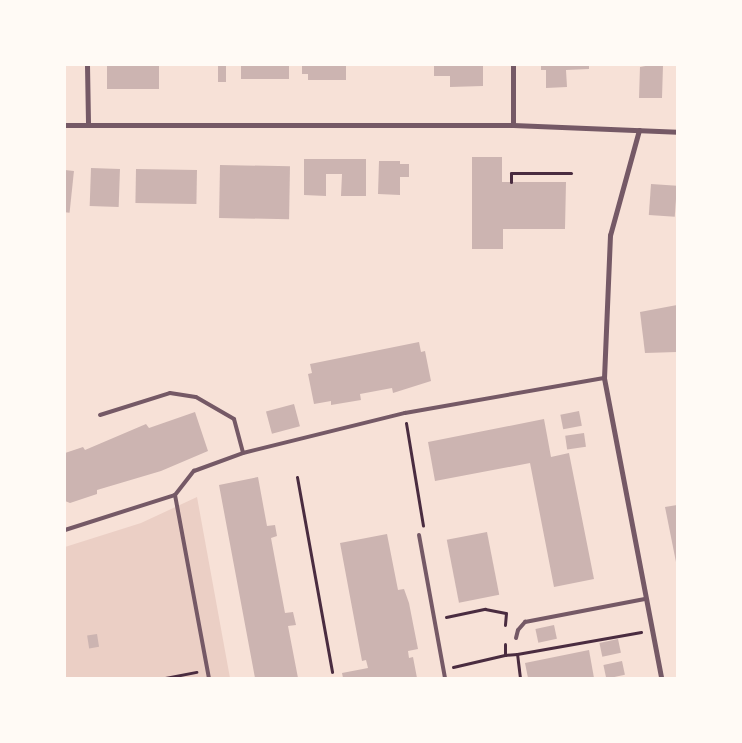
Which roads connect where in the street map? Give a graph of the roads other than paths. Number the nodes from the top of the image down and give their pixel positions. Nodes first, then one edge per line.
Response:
1 (87, 65) edge
2 (513, 65) edge
3 (65, 125) edge
4 (88, 125) junction
5 (513, 125) junction
6 (639, 130) junction
7 (677, 132) edge
8 (604, 378) junction
9 (100, 415) dead end
10 (242, 454) junction
11 (175, 495) junction
12 (65, 530) edge
13 (419, 535) dead end
14 (645, 599) junction
15 (516, 638) dead end
16 (209, 678) edge
17 (445, 678) edge
18 (661, 678) edge

1 - 4 street
2 - 5 street
3 - 4 street
4 - 5 street
5 - 6 street
6 - 7 street
6 - 8 street
8 - 10 lane
8 - 14 street
9 - 10 lane
10 - 11 lane
11 - 12 lane
11 - 16 lane
13 - 17 lane
14 - 15 lane
14 - 18 street

